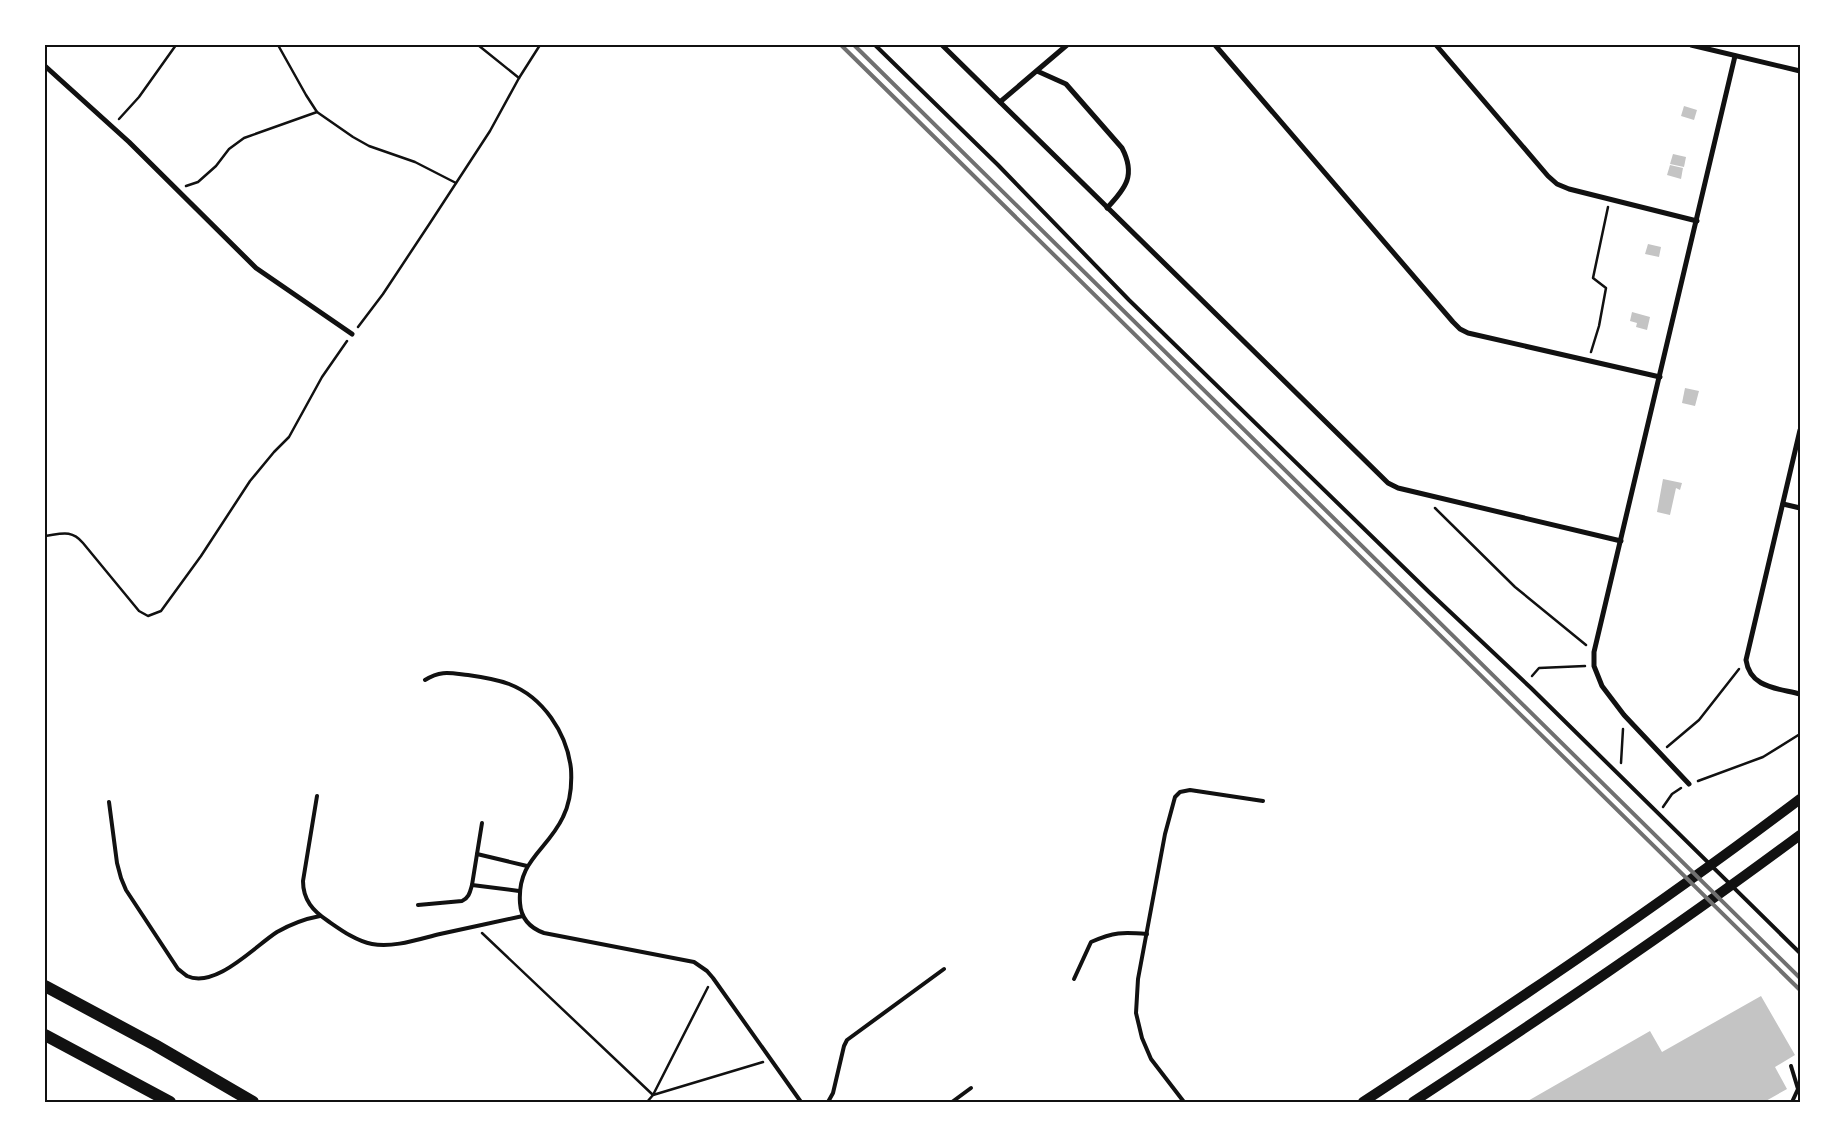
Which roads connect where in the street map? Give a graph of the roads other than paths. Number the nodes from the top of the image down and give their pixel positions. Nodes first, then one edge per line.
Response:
1 (875, 45) edge
2 (942, 45) edge
3 (1067, 45) edge
4 (1215, 45) edge
5 (1436, 45) edge
6 (1691, 45) edge
7 (1735, 56) junction
8 (45, 66) edge
9 (1037, 71) junction
10 (1800, 71) edge
11 (1000, 102) junction
12 (1107, 208) junction
13 (1696, 221) junction
14 (352, 334) dead end
15 (1660, 377) junction
16 (1800, 430) edge
17 (1783, 504) junction
18 (1800, 508) edge
19 (1621, 542) junction
20 (425, 680) dead end
21 (1800, 694) edge
22 (1690, 784) road end
23 (317, 796) dead end
24 (1800, 799) edge
25 (1263, 800) dead end
26 (109, 802) dead end
27 (482, 823) dead end
28 (1800, 835) edge
29 (477, 854) junction
30 (527, 866) junction
31 (472, 885) junction
32 (519, 891) junction
33 (418, 905) dead end
34 (320, 916) junction
35 (523, 916) junction
36 (1147, 934) junction
37 (1800, 953) edge
38 (944, 969) dead end
39 (1074, 979) dead end
40 (45, 986) edge
41 (45, 1035) edge
42 (1791, 1066) dead end
43 (971, 1088) dead end
44 (1799, 1089) edge
45 (170, 1102) edge
46 (253, 1102) edge
47 (801, 1102) edge
48 (828, 1102) edge
49 (952, 1102) edge
50 (1184, 1102) edge
51 (1363, 1102) edge
52 (1413, 1102) edge
53 (1792, 1102) edge

1 - 37 lane
2 - 11 street
3 - 9 street
4 - 15 street
5 - 13 street
6 - 7 street
7 - 10 street
7 - 13 street
8 - 14 street
9 - 11 street
9 - 12 street
11 - 12 street
12 - 19 street
13 - 15 street
15 - 19 street
16 - 17 street
17 - 18 street
17 - 21 street
19 - 22 street
20 - 30 lane
23 - 34 lane
24 - 51 main road
25 - 36 lane
26 - 34 lane
27 - 29 lane
28 - 52 main road
29 - 30 lane
29 - 31 lane
30 - 32 lane
31 - 32 lane
31 - 33 lane
32 - 35 lane
34 - 35 lane
35 - 47 lane
36 - 39 lane
36 - 50 lane
38 - 48 lane
40 - 46 main road
41 - 45 main road
42 - 44 lane
43 - 49 lane
44 - 53 lane

